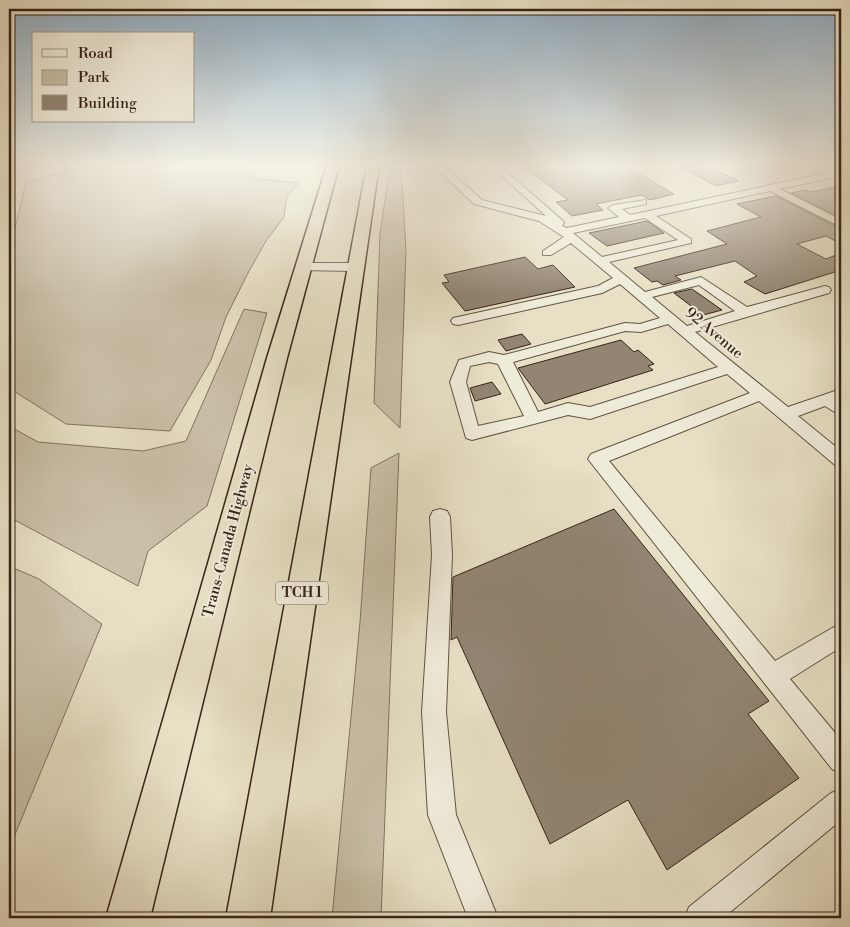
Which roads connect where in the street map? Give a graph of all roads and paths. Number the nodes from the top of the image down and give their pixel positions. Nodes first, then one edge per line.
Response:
1 (320, 208) edge
2 (358, 208) edge
3 (366, 208) edge
4 (502, 208) edge
5 (545, 208) edge
6 (613, 208) edge
7 (675, 208) edge
8 (810, 208) edge
9 (648, 214) junction
10 (629, 218) junction
11 (841, 224) edge
12 (569, 235) junction
13 (547, 253) dead end
14 (356, 261) junction
15 (600, 261) junction
16 (303, 267) junction
17 (621, 278) junction
18 (824, 290) dead end
19 (643, 296) junction
20 (745, 312) junction
21 (670, 319) junction
22 (458, 321) dead end
23 (685, 330) junction
24 (504, 360) junction
25 (730, 368) junction
26 (762, 394) junction
27 (834, 397) edge
28 (841, 410) edge
29 (785, 414) junction
30 (534, 419) junction
31 (841, 460) edge
32 (440, 517) dead end
33 (841, 634) edge
34 (773, 676) junction
35 (841, 760) edge
36 (841, 803) edge
37 (128, 918) edge
38 (248, 918) edge
39 (483, 918) edge
40 (700, 918) edge

1 - 16 highway, Trans-Canada Highway
2 - 14 highway
3 - 14 highway, TCH 1
4 - 12 street
5 - 12 street
6 - 10 street
7 - 9 street
8 - 11 street
9 - 10 street
9 - 15 street
10 - 12 street
12 - 13 street
12 - 15 street, 92 Avenue
14 - 16 street
14 - 38 highway, TCH 1
15 - 17 street, 92 Avenue
16 - 37 highway, Trans-Canada Highway
17 - 19 street, 92 Avenue
17 - 22 street
18 - 20 street
19 - 20 street
19 - 21 street, 92 Avenue
20 - 23 street
21 - 23 street, 92 Avenue
21 - 24 street
23 - 25 street, 92 Avenue
24 - 30 street
24 - 30 street
25 - 26 street, 92 Avenue
25 - 30 street
26 - 29 street, 92 Avenue
26 - 34 street
27 - 28 street
27 - 29 street
29 - 31 street, 92 Avenue
32 - 39 street
33 - 34 street
34 - 35 street
36 - 40 street

